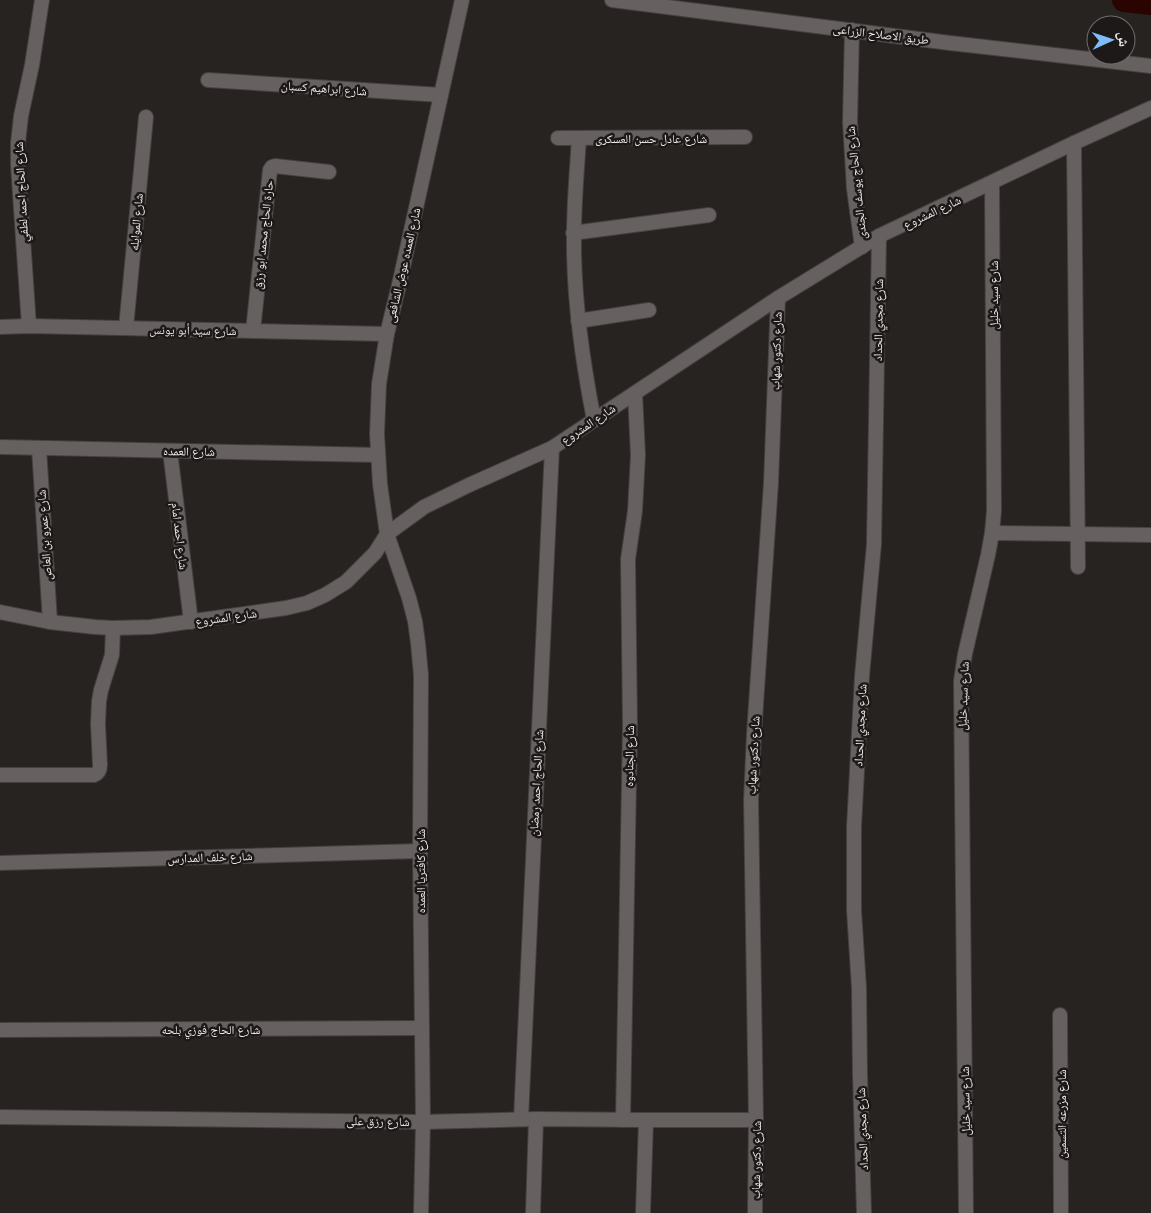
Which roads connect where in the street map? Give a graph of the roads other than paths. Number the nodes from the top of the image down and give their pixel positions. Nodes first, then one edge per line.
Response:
1 (42, 0) edge
2 (462, 0) edge
3 (612, 0) edge
4 (852, 30) junction
5 (1151, 66) edge
6 (208, 80) dead end
7 (441, 95) junction
8 (1151, 108) edge
9 (146, 117) dead end
10 (558, 138) dead end
11 (579, 138) junction
12 (744, 138) dead end
13 (1074, 143) junction
14 (329, 172) dead end
15 (992, 183) junction
16 (708, 215) dead end
17 (574, 233) junction
18 (879, 236) junction
19 (862, 247) junction
20 (778, 298) junction
21 (649, 310) dead end
22 (578, 321) junction
23 (0, 326) edge
24 (29, 326) junction
25 (126, 328) junction
26 (253, 331) junction
27 (387, 334) junction
28 (635, 393) junction
29 (594, 420) junction
30 (0, 447) edge
31 (38, 448) junction
32 (552, 448) junction
33 (170, 451) junction
34 (378, 455) junction
35 (992, 533) junction
36 (387, 534) junction
37 (1078, 534) junction
38 (1151, 535) edge
39 (1078, 568) dead end
40 (0, 612) edge
41 (50, 622) junction
42 (191, 622) junction
43 (113, 628) junction
44 (0, 775) edge
45 (420, 851) junction
46 (0, 863) edge
47 (1060, 1015) dead end
48 (421, 1028) junction
49 (0, 1030) edge
50 (0, 1117) edge
51 (521, 1119) junction
52 (536, 1119) junction
53 (623, 1120) junction
54 (646, 1120) junction
55 (756, 1120) junction
56 (423, 1122) junction
57 (421, 1213) edge
58 (533, 1213) edge
59 (643, 1213) edge
60 (755, 1213) edge
61 (864, 1213) edge
62 (966, 1213) edge
63 (1061, 1213) edge

1 - 24 street, شارع الحاج احمد لطفي
2 - 7 street, شارع العمده عوض الشافعى
3 - 4 street, طريق الاصلاح الزراعى
4 - 5 street, طريق الاصلاح الزراعى
4 - 19 street, شارع الحاج يوسف الجندى
6 - 7 street, شارع ابراهيم كسبان
7 - 27 street, شارع العمده عوض الشافعى
8 - 13 street, شارع المشروع
9 - 25 street, شارع الموايله
10 - 11 street, شارع عادل حسن العسكرى
11 - 12 street, شارع عادل حسن العسكرى
11 - 17 street
13 - 15 street, شارع المشروع
13 - 37 street
14 - 26 street, حارة الحاج محمد ابو رزق
15 - 18 street, شارع المشروع
15 - 35 street, شارع سيد خليل
16 - 17 street
17 - 22 street
18 - 19 street, شارع المشروع
18 - 61 street, شارع مجدي الحداد
19 - 20 street, شارع المشروع
20 - 28 street, شارع المشروع
20 - 55 street, شارع دكتور شهاب
21 - 22 street
22 - 29 street
23 - 24 street, شارع سيد أبو يونس
24 - 25 street, شارع سيد أبو يونس
25 - 26 street, شارع سيد أبو يونس
26 - 27 street, شارع سيد أبو يونس
27 - 34 street, شارع العمده عوض الشافعى
28 - 29 street, شارع المشروع
28 - 53 street, شارع الجنادوه
29 - 32 street, شارع المشروع
30 - 31 street, شارع العمده
31 - 33 street, شارع العمده
31 - 41 street, شارع عمرو بن العاص
32 - 36 street, شارع المشروع
32 - 51 street, شارع الحاج احمد رمضان
33 - 34 street, شارع العمده
33 - 42 street, شارع احمد امام
34 - 36 street, شارع العمده عوض الشافعى
35 - 37 street
35 - 62 street, شارع سيد خليل
36 - 42 street, شارع المشروع
36 - 45 street, شارع كافتريا العمده
37 - 38 street
37 - 39 street
40 - 41 street, شارع المشروع
41 - 43 street, شارع المشروع
42 - 43 street, شارع المشروع
43 - 44 street
45 - 46 street, شارع خلف المدارس
45 - 48 street, شارع كافتريا العمده
47 - 63 street, شارع مزرعه التسمين
48 - 49 street, شارع الحاج فوزي بلحه
48 - 56 street, شارع كافتريا العمده
50 - 56 street, شارع رزق على
51 - 52 street, شارع رزق على
51 - 56 street, شارع رزق على
52 - 53 street, شارع رزق على
52 - 58 street
53 - 54 street, شارع رزق على
54 - 55 street, شارع رزق على
54 - 59 street
55 - 60 street, شارع دكتور شهاب
56 - 57 street, شارع كافتريا العمده

